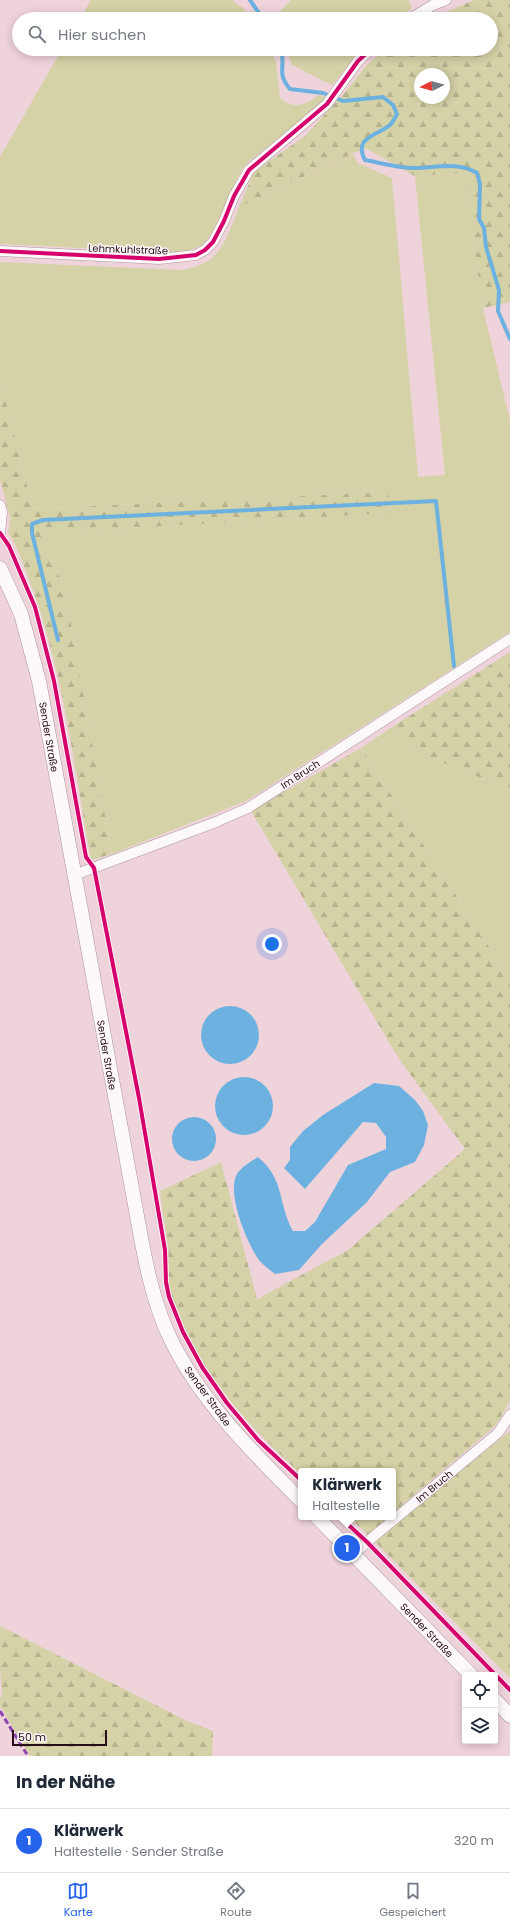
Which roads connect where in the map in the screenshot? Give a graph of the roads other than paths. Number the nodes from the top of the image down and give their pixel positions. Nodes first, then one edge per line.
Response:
1 (446, 0) edge
2 (422, 12) edge
3 (363, 56) edge
4 (0, 251) edge
5 (0, 506) edge
6 (0, 533) edge
7 (0, 568) edge
8 (510, 639) edge
9 (74, 875) junction
10 (510, 1415) edge
11 (298, 1498) edge
12 (396, 1518) edge
13 (320, 1520) edge
14 (393, 1520) edge
15 (354, 1554) junction
16 (467, 1672) edge
17 (498, 1703) edge
18 (510, 1716) edge

1 - 2 street
3 - 4 street, Lehmkuhlstraße
5 - 6 street
7 - 9 main road, Sender Straße
8 - 9 street, Im Bruch
9 - 11 main road, Sender Straße
10 - 12 street, Im Bruch
13 - 15 main road, Sender Straße
14 - 15 street, Im Bruch
15 - 16 main road, Sender Straße
17 - 18 main road

